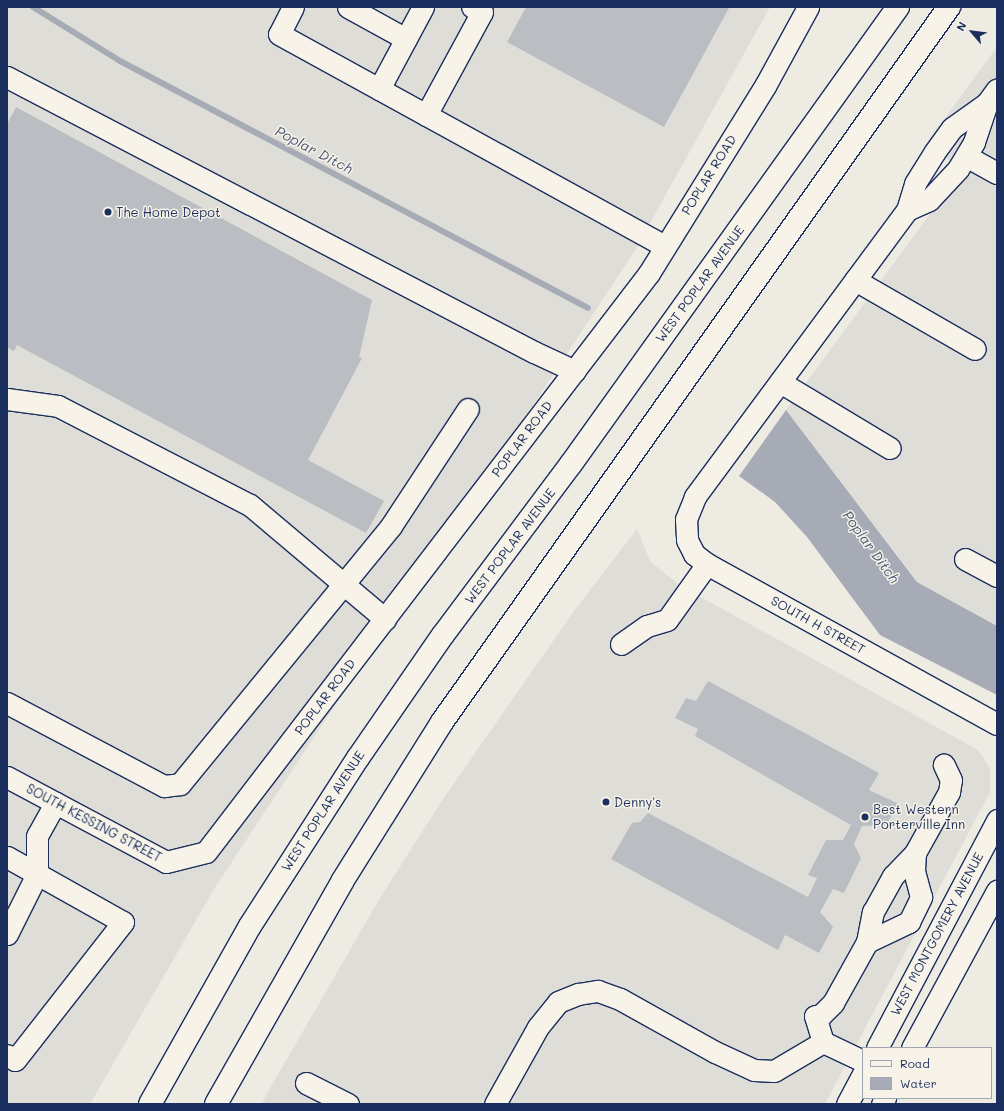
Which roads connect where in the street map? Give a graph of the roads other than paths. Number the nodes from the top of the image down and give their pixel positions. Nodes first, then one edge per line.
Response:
1 (293, 7) edge
2 (348, 7) edge
3 (423, 7) edge
4 (472, 7) edge
5 (808, 7) edge
6 (898, 7) edge
7 (949, 7) edge
8 (406, 39) junction
9 (7, 77) edge
10 (379, 89) junction
11 (992, 96) edge
12 (426, 115) junction
13 (966, 156) junction
14 (997, 173) edge
15 (907, 210) junction
16 (665, 246) junction
17 (855, 280) junction
18 (975, 349) dead end
19 (575, 371) junction
20 (780, 382) junction
21 (7, 399) edge
22 (468, 409) dead end
23 (890, 448) dead end
24 (965, 558) dead end
25 (707, 564) junction
26 (997, 576) edge
27 (342, 584) junction
28 (385, 619) junction
29 (621, 644) dead end
30 (7, 703) edge
31 (997, 724) edge
32 (944, 765) dead end
33 (7, 777) edge
34 (55, 802) junction
35 (997, 820) edge
36 (206, 852) joint
37 (915, 853) junction
38 (7, 857) edge
39 (37, 874) junction
40 (997, 891) edge
41 (7, 934) edge
42 (867, 942) junction
43 (823, 1042) junction
44 (878, 1047) edge
45 (913, 1047) edge
46 (7, 1055) edge
47 (862, 1061) edge
48 (862, 1076) edge
49 (306, 1083) dead end
50 (150, 1104) edge
51 (216, 1104) edge
52 (348, 1104) edge
53 (495, 1104) edge
54 (847, 1104) edge

1 - 10 street
2 - 8 street
3 - 8 street
4 - 12 street
5 - 16 street, POPLAR ROAD
6 - 50 main road, WEST POPLAR AVENUE
7 - 51 main road
8 - 10 street
9 - 19 street
10 - 12 street
11 - 13 street
11 - 15 street
12 - 16 street
13 - 14 street
13 - 15 street
15 - 17 street
16 - 19 street, POPLAR ROAD
17 - 18 street
17 - 20 street
19 - 28 street, POPLAR ROAD
20 - 23 street
20 - 25 street, SOUTH H STREET
21 - 27 street
22 - 27 street
24 - 26 street
25 - 29 street
25 - 31 street, SOUTH H STREET
27 - 28 street
27 - 30 street
28 - 36 street, POPLAR ROAD
32 - 37 street
33 - 34 street, SOUTH KESSING STREET
34 - 36 street, SOUTH KESSING STREET
34 - 39 street
35 - 44 street, WEST MONTGOMERY AVENUE
37 - 42 street
37 - 42 street
38 - 39 street
39 - 41 street
39 - 46 street
40 - 45 street
42 - 43 street
43 - 47 street
43 - 53 street
48 - 54 street
49 - 52 street

